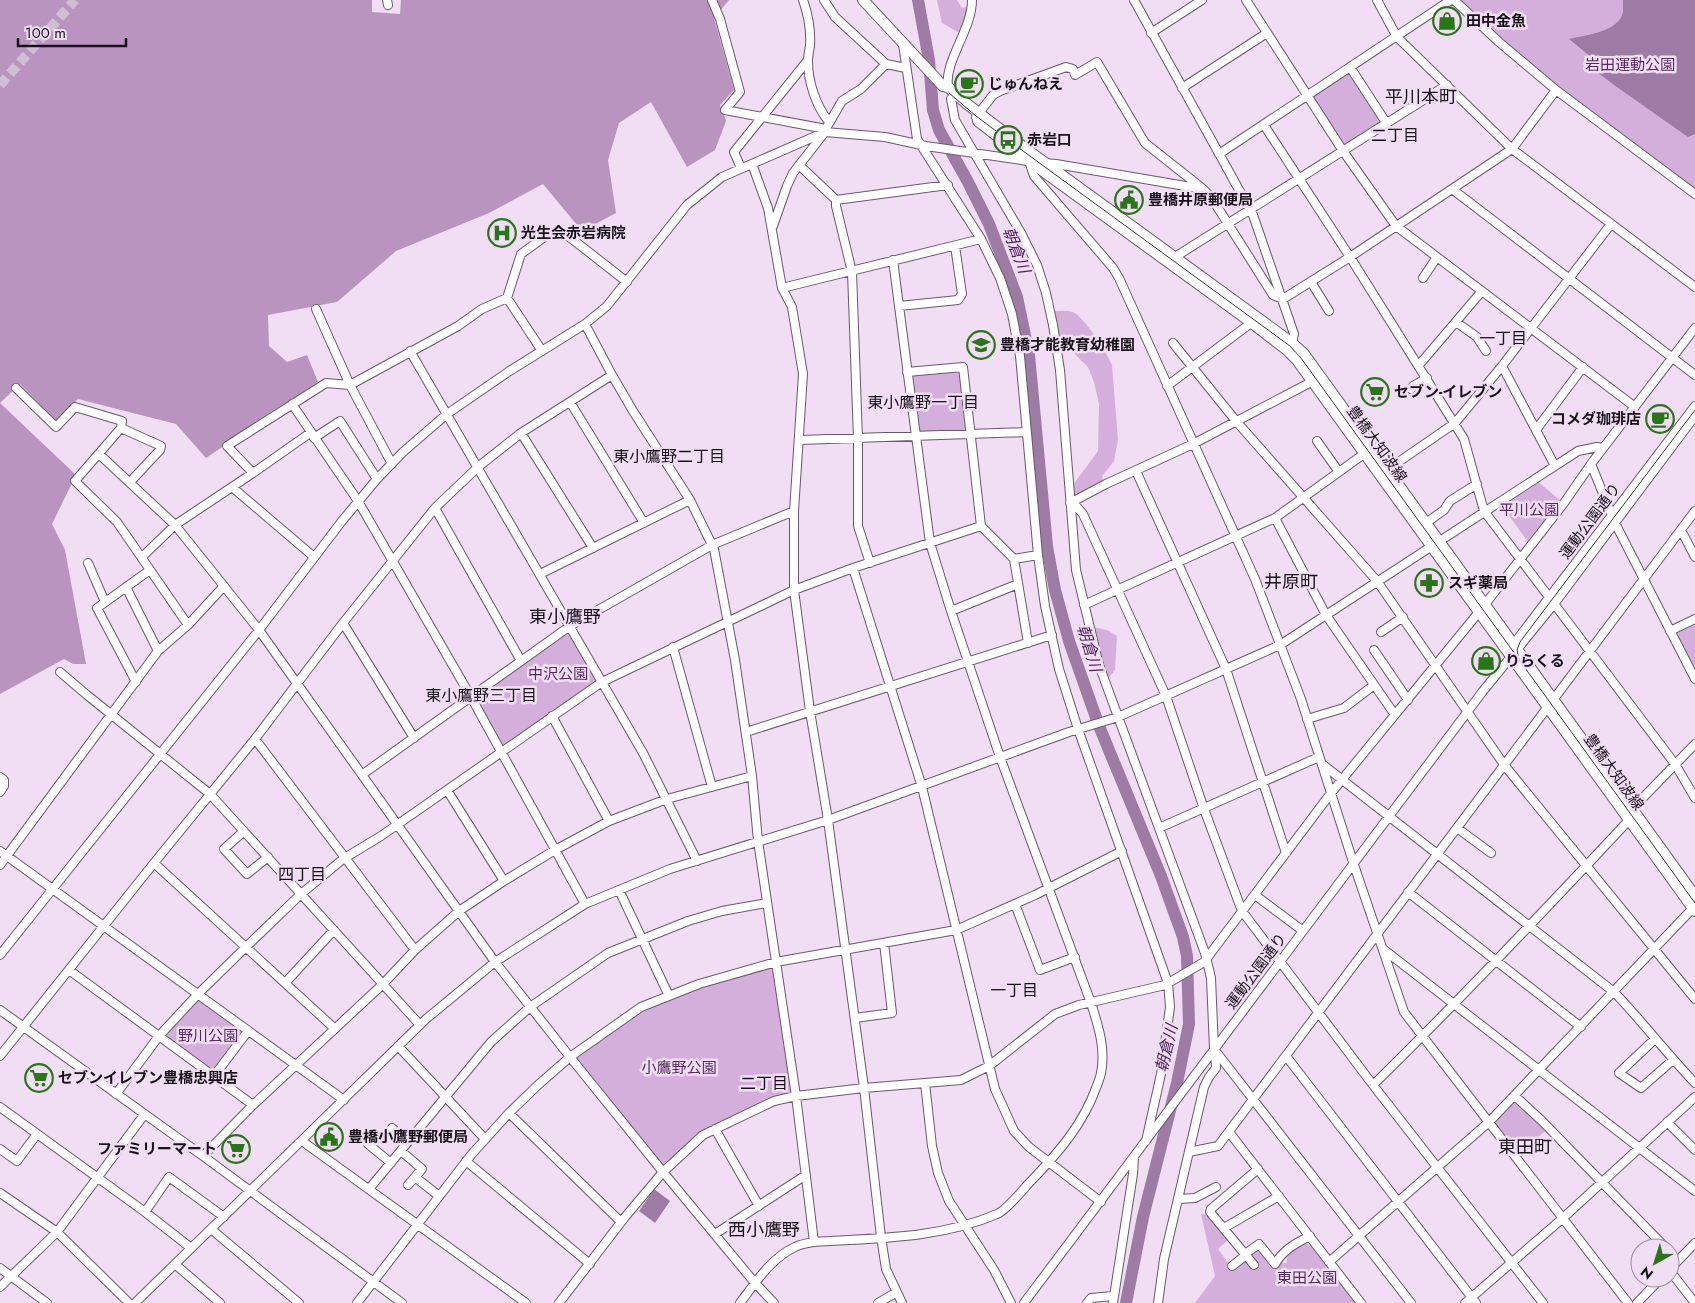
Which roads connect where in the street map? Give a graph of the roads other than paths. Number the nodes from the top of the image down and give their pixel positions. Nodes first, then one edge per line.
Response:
1 (712, 0) edge
2 (803, 0) edge
3 (824, 0) edge
4 (863, 0) edge
5 (972, 0) edge
6 (1134, 0) edge
7 (1202, 0) edge
8 (1246, 0) edge
9 (1377, 0) edge
10 (1452, 0) edge
11 (1190, 3) edge
12 (1151, 33) junction
13 (1267, 33) junction
14 (1397, 37) junction
15 (905, 46) junction
16 (808, 60) junction
17 (886, 64) junction
18 (1350, 67) junction
19 (906, 68) junction
20 (946, 86) junction
21 (1447, 86) junction
22 (1182, 88) junction
23 (1556, 90) junction
24 (1308, 95) junction
25 (951, 99) junction
26 (976, 116) junction
27 (762, 117) junction
28 (1264, 124) junction
29 (1387, 124) junction
30 (827, 128) junction
31 (924, 145) junction
32 (1512, 149) junction
33 (1343, 151) junction
34 (974, 153) junction
35 (1219, 154) junction
36 (1029, 161) junction
37 (752, 164) junction
38 (1047, 164) junction
39 (799, 165) junction
40 (741, 168) junction
41 (1300, 179) junction
42 (948, 185) junction
43 (1203, 189) junction
44 (1452, 189) junction
45 (1695, 194) edge
46 (836, 200) junction
47 (1251, 210) junction
48 (1611, 224) junction
49 (1228, 225) junction
50 (1396, 226) junction
51 (772, 228) junction
52 (981, 239) junction
53 (955, 246) junction
54 (1175, 257) junction
55 (1350, 257) junction
56 (1438, 257) junction
57 (893, 260) junction
58 (852, 272) junction
59 (1423, 278) dead end
60 (1568, 279) junction
61 (627, 282) junction
62 (1311, 282) junction
63 (1695, 287) edge
64 (782, 288) junction
65 (1482, 292) junction
66 (507, 298) junction
67 (1283, 299) junction
68 (899, 306) junction
69 (316, 309) dead end
70 (1329, 311) dead end
71 (1255, 320) junction
72 (1456, 322) junction
73 (586, 324) junction
74 (1530, 328) junction
75 (1695, 328) edge
76 (1174, 343) dead end
77 (1290, 346) junction
78 (410, 351) junction
79 (542, 351) junction
80 (1486, 351) dead end
81 (1673, 358) junction
82 (1419, 365) junction
83 (1502, 366) junction
84 (1193, 367) junction
85 (1583, 367) junction
86 (908, 372) junction
87 (1695, 375) edge
88 (612, 376) junction
89 (1427, 378) junction
90 (1317, 379) junction
91 (350, 385) junction
92 (1167, 386) junction
93 (16, 388) dead end
94 (1411, 389) dead end
95 (570, 402) junction
96 (292, 404) junction
97 (1695, 406) edge
98 (1635, 408) junction
99 (447, 414) junction
100 (1691, 418) edge
101 (1236, 422) junction
102 (1455, 423) junction
103 (121, 428) junction
104 (1536, 430) junction
105 (1695, 431) edge
106 (1027, 432) junction
107 (521, 433) junction
108 (970, 434) junction
109 (312, 435) junction
110 (916, 436) junction
111 (858, 439) junction
112 (800, 440) junction
113 (1317, 441) dead end
114 (1193, 444) junction
115 (1603, 448) junction
116 (1368, 451) junction
117 (99, 454) junction
118 (392, 464) junction
119 (1591, 464) junction
120 (1555, 466) junction
121 (478, 467) junction
122 (1136, 472) junction
123 (1339, 472) junction
124 (1384, 472) junction
125 (254, 473) junction
126 (377, 479) junction
127 (130, 482) junction
128 (1477, 484) junction
129 (232, 487) junction
130 (1304, 498) junction
131 (690, 500) junction
132 (358, 501) junction
133 (1070, 503) junction
134 (435, 508) junction
135 (794, 511) junction
136 (1695, 511) edge
137 (1484, 512) junction
138 (1612, 515) junction
139 (1275, 518) junction
140 (644, 523) junction
141 (1426, 523) junction
142 (1615, 523) junction
143 (175, 525) junction
144 (981, 526) junction
145 (1681, 530) junction
146 (1235, 536) junction
147 (930, 543) junction
148 (1435, 543) junction
149 (712, 546) junction
150 (592, 548) junction
151 (1038, 555) junction
152 (142, 557) junction
153 (314, 557) junction
154 (1695, 557) edge
155 (1014, 559) junction
156 (1520, 560) junction
157 (393, 561) junction
158 (88, 563) dead end
159 (870, 563) junction
160 (1177, 563) junction
161 (853, 568) junction
162 (150, 570) junction
163 (540, 574) junction
164 (1643, 580) junction
165 (1377, 581) junction
166 (1018, 584) junction
167 (224, 586) junction
168 (126, 587) junction
169 (794, 590) junction
170 (1118, 591) junction
171 (1551, 601) junction
172 (105, 602) junction
173 (1084, 605) junction
174 (1482, 609) junction
175 (951, 611) junction
176 (1326, 615) junction
177 (1403, 617) junction
178 (1695, 619) edge
179 (727, 621) junction
180 (343, 623) junction
181 (188, 625) junction
182 (570, 626) junction
183 (259, 630) junction
184 (1381, 632) dead end
185 (1670, 632) junction
186 (1052, 636) junction
187 (1028, 643) junction
188 (1280, 645) junction
189 (673, 648) junction
190 (1374, 650) dead end
191 (1514, 650) junction
192 (158, 652) junction
193 (1590, 652) junction
194 (521, 661) junction
195 (968, 662) junction
196 (1436, 666) junction
197 (1226, 669) junction
198 (60, 672) dead end
199 (1695, 679) edge
200 (136, 682) junction
201 (602, 682) junction
202 (298, 684) junction
203 (1374, 685) junction
204 (890, 686) junction
205 (1166, 696) junction
206 (471, 697) junction
207 (1408, 700) junction
208 (1551, 703) junction
209 (810, 711) junction
210 (1468, 712) junction
211 (1395, 715) junction
212 (112, 716) junction
213 (552, 716) junction
214 (1117, 717) junction
215 (1307, 718) junction
216 (1080, 729) junction
217 (746, 732) junction
218 (414, 738) junction
219 (255, 739) junction
220 (1695, 744) edge
221 (501, 752) junction
222 (161, 754) junction
223 (1000, 757) junction
224 (1320, 760) junction
225 (1675, 764) junction
226 (1505, 766) junction
227 (362, 774) junction
228 (752, 776) junction
229 (0, 777) edge
230 (1342, 780) junction
231 (1262, 783) junction
232 (712, 787) junction
233 (922, 787) junction
234 (447, 790) junction
235 (0, 792) edge
236 (1332, 793) junction
237 (210, 794) junction
238 (1695, 798) edge
239 (668, 799) junction
240 (1204, 809) junction
241 (1631, 814) junction
242 (1390, 817) junction
243 (828, 820) junction
244 (609, 821) junction
245 (398, 824) junction
246 (1159, 828) junction
247 (1457, 828) junction
248 (244, 831) junction
249 (758, 841) junction
250 (555, 850) junction
251 (1122, 851) junction
252 (4, 853) edge
253 (1286, 853) junction
254 (1491, 853) dead end
255 (1437, 854) junction
256 (268, 857) junction
257 (345, 858) junction
258 (697, 861) junction
259 (154, 862) junction
260 (0, 865) edge
261 (1354, 865) junction
262 (1587, 865) junction
263 (504, 881) junction
264 (1049, 888) junction
265 (54, 889) junction
266 (619, 890) junction
267 (1408, 892) junction
268 (301, 894) junction
269 (1255, 894) junction
270 (1695, 896) edge
271 (768, 903) junction
272 (585, 904) junction
273 (1015, 904) junction
274 (1694, 908) edge
275 (459, 911) junction
276 (1242, 911) junction
277 (1528, 925) junction
278 (103, 927) junction
279 (334, 930) junction
280 (956, 930) junction
281 (1303, 931) junction
282 (1378, 934) junction
283 (642, 939) junction
284 (884, 943) junction
285 (246, 947) junction
286 (1383, 949) junction
287 (1654, 949) junction
288 (415, 950) junction
289 (846, 950) junction
290 (0, 956) edge
291 (1075, 958) junction
292 (1205, 960) junction
293 (1495, 960) junction
294 (1280, 961) junction
295 (496, 962) junction
296 (776, 962) junction
297 (69, 970) junction
298 (1170, 982) junction
299 (285, 983) junction
300 (382, 984) junction
301 (1614, 992) junction
302 (198, 994) junction
303 (669, 996) junction
304 (1695, 999) edge
305 (1091, 1003) junction
306 (1453, 1005) junction
307 (530, 1007) junction
308 (0, 1010) edge
309 (1319, 1012) junction
310 (855, 1018) junction
311 (420, 1025) junction
312 (24, 1027) junction
313 (1581, 1027) junction
314 (334, 1028) junction
315 (248, 1031) junction
316 (159, 1036) junction
317 (1423, 1037) junction
318 (1655, 1039) junction
319 (398, 1046) junction
320 (1214, 1049) junction
321 (0, 1056) edge
322 (1286, 1056) junction
323 (570, 1057) junction
324 (1673, 1060) junction
325 (295, 1064) junction
326 (989, 1066) junction
327 (1540, 1070) junction
328 (214, 1076) junction
329 (925, 1083) junction
330 (1695, 1083) edge
331 (1373, 1085) junction
332 (864, 1088) junction
333 (116, 1094) junction
334 (796, 1096) junction
335 (1515, 1096) junction
336 (445, 1097) junction
337 (1695, 1097) edge
338 (344, 1100) junction
339 (1253, 1100) junction
340 (253, 1104) junction
341 (0, 1107) edge
342 (509, 1113) junction
343 (144, 1115) junction
344 (1489, 1122) junction
345 (1667, 1122) junction
346 (392, 1128) dead end
347 (715, 1129) junction
348 (1229, 1132) junction
349 (37, 1134) junction
350 (485, 1139) junction
351 (302, 1141) junction
352 (1146, 1141) junction
353 (408, 1142) junction
354 (368, 1144) dead end
355 (1638, 1147) junction
356 (0, 1149) edge
357 (1695, 1150) edge
358 (401, 1151) junction
359 (1189, 1152) junction
360 (203, 1156) junction
361 (1134, 1157) junction
362 (466, 1161) junction
363 (391, 1163) junction
364 (1048, 1163) junction
365 (1438, 1168) junction
366 (1258, 1170) junction
367 (663, 1172) junction
368 (806, 1175) junction
369 (416, 1177) junction
370 (98, 1178) junction
371 (1601, 1182) junction
372 (408, 1185) dead end
373 (1216, 1187) dead end
374 (369, 1189) junction
375 (1695, 1191) edge
376 (249, 1192) junction
377 (0, 1193) edge
378 (439, 1196) junction
379 (1279, 1196) junction
380 (1178, 1199) junction
381 (1101, 1202) junction
382 (1399, 1202) junction
383 (759, 1206) junction
384 (145, 1212) junction
385 (224, 1217) junction
386 (1563, 1218) junction
387 (621, 1222) junction
388 (418, 1224) junction
389 (965, 1226) junction
390 (1224, 1228) junction
391 (211, 1229) junction
392 (57, 1232) junction
393 (715, 1234) junction
394 (1310, 1236) junction
395 (1359, 1236) junction
396 (881, 1237) junction
397 (1656, 1238) edge
398 (814, 1242) junction
399 (1695, 1243) edge
400 (191, 1248) junction
401 (1246, 1255) junction
402 (1680, 1258) edge
403 (1329, 1262) junction
404 (1512, 1263) junction
405 (590, 1264) junction
406 (176, 1265) junction
407 (1254, 1265) dead end
408 (1232, 1266) dead end
409 (0, 1268) edge
410 (11, 1276) junction
411 (373, 1282) junction
412 (755, 1283) junction
413 (1680, 1283) edge
414 (0, 1287) edge
415 (1651, 1288) edge
416 (897, 1292) junction
417 (1113, 1300) edge
418 (1474, 1300) edge
419 (47, 1303) edge
420 (129, 1303) edge
421 (135, 1303) edge
422 (220, 1303) edge
423 (299, 1303) edge
424 (357, 1303) edge
425 (402, 1303) edge
426 (526, 1303) edge
427 (560, 1303) edge
428 (740, 1303) edge
429 (774, 1303) edge
430 (878, 1303) edge
431 (902, 1303) edge
432 (1011, 1303) edge
433 (1024, 1303) edge
434 (1088, 1303) edge
435 (1158, 1303) edge
436 (1361, 1303) edge
437 (1411, 1303) edge
438 (1465, 1303) edge
439 (1543, 1303) edge
440 (1628, 1303) edge
441 (1636, 1303) edge
442 (1695, 1303) edge

1 - 27 street
2 - 16 street
3 - 17 street
4 - 15 main road, 豊橋大知波線
5 - 20 street
6 - 12 street
7 - 11 street
8 - 13 street
9 - 14 street
10 - 14 street
10 - 23 street
11 - 12 street
12 - 22 street
13 - 22 street
13 - 24 street
14 - 18 street
14 - 21 street
15 - 19 street
15 - 20 main road, 豊橋大知波線
16 - 27 street
16 - 30 street
17 - 19 street
17 - 30 street
18 - 24 street
18 - 29 street
19 - 31 street
20 - 25 main road, 豊橋大知波線
20 - 26 main road, 豊橋大知波線
21 - 29 street
21 - 32 street
22 - 35 street
23 - 32 street
23 - 45 street
24 - 28 street
24 - 33 street
25 - 26 main road, 豊橋大知波線
25 - 34 street
26 - 36 main road, 豊橋大知波線
26 - 38 main road, 豊橋大知波線
26 - 43 street
27 - 30 street
27 - 40 street
28 - 35 street
28 - 41 street
29 - 33 street
30 - 31 street
30 - 37 street
30 - 39 street
31 - 34 street
31 - 42 street
32 - 44 street
32 - 48 street
33 - 41 street
33 - 50 street
34 - 36 street
34 - 133 street
35 - 47 street
36 - 38 street
36 - 71 main road, 豊橋大知波線
36 - 92 street
37 - 40 street
37 - 51 street
38 - 43 street
38 - 54 main road, 豊橋大知波線
39 - 46 street
39 - 51 street
40 - 61 street
41 - 47 street
41 - 55 street
42 - 46 street
42 - 52 street
43 - 49 street
44 - 50 street
44 - 60 street
46 - 58 street
47 - 49 street
47 - 67 street
48 - 60 street
48 - 63 street
49 - 54 street
49 - 67 street
50 - 55 street
50 - 56 street
51 - 64 street
52 - 53 street
52 - 106 street
53 - 57 street
53 - 68 street
54 - 71 main road, 豊橋大知波線
55 - 62 street
55 - 82 street
56 - 59 street
56 - 65 street
57 - 58 street
57 - 68 street
58 - 64 street
58 - 111 street
60 - 74 street
60 - 81 street
61 - 66 street
61 - 73 street
62 - 67 street
62 - 70 street
64 - 112 street
65 - 72 street
65 - 74 street
66 - 78 street
66 - 79 street
67 - 77 street
68 - 86 street
69 - 91 street
71 - 77 main road, 豊橋大知波線
71 - 84 street
72 - 80 street
72 - 82 street
73 - 79 street
73 - 88 street
74 - 83 street
74 - 85 street
75 - 81 street
76 - 84 street
77 - 90 main road, 豊橋大知波線
78 - 91 street
78 - 99 street
79 - 99 street
81 - 87 street
81 - 98 street
82 - 89 street
83 - 102 street
83 - 104 street
84 - 92 street
84 - 101 street
85 - 98 street
85 - 104 street
86 - 108 street
86 - 110 street
88 - 95 street
88 - 131 street
89 - 94 street
89 - 102 street
90 - 101 street
90 - 116 main road, 豊橋大知波線
91 - 96 street
91 - 118 street
92 - 114 street
93 - 103 street
95 - 107 street
95 - 140 street
96 - 109 street
96 - 125 street
97 - 100 street, 運動公園通り
98 - 115 street
99 - 118 street
99 - 121 street
100 - 105 street
100 - 138 street, 運動公園通り
100 - 142 street, 運動公園通り
101 - 114 street
101 - 130 street
102 - 124 street
102 - 128 street
103 - 117 street
103 - 127 street
104 - 120 street
106 - 108 street
106 - 151 street
107 - 121 street
107 - 150 street
108 - 110 street
108 - 144 street
109 - 125 street
109 - 126 street
109 - 132 street
110 - 111 street
110 - 147 street
111 - 112 street
111 - 159 street
112 - 135 street
113 - 123 street
114 - 122 street
114 - 146 street
115 - 119 street
115 - 120 street
116 - 123 street
116 - 124 main road, 豊橋大知波線
117 - 127 street
117 - 152 street
118 - 126 street
119 - 138 street
119 - 156 street
120 - 137 street
121 - 134 street
121 - 163 street
122 - 133 street
122 - 160 street
123 - 130 street
124 - 141 main road, 豊橋大知波線
124 - 148 main road, 豊橋大知波線
125 - 129 street
126 - 132 street
127 - 143 street
128 - 137 street
128 - 141 street
129 - 143 street
129 - 153 street
130 - 139 street
130 - 165 street
131 - 140 street
131 - 149 street
132 - 153 street
132 - 157 street
133 - 170 street
133 - 173 street
134 - 157 street
134 - 194 street
135 - 149 street
135 - 169 street
136 - 145 street
137 - 148 street
137 - 156 street
138 - 142 street
138 - 171 street, 運動公園通り
139 - 146 street
139 - 176 street
140 - 150 street
141 - 148 main road, 豊橋大知波線
142 - 164 street
142 - 171 street, 運動公園通り
143 - 152 street
143 - 167 street
144 - 147 street
144 - 155 street
145 - 154 street
145 - 164 street
146 - 160 street
146 - 188 street
147 - 159 street
147 - 175 street
148 - 165 street
148 - 174 main road, 豊橋大知波線
149 - 179 street
149 - 182 street
150 - 163 street
151 - 155 street
151 - 186 street
152 - 162 street
153 - 183 street
155 - 166 street
156 - 171 street
156 - 174 street
157 - 180 street
157 - 206 street
158 - 172 street
159 - 161 street
160 - 170 street
160 - 197 street
161 - 169 street
161 - 204 street
162 - 168 street
162 - 181 street
163 - 182 street
164 - 185 street
164 - 193 street
165 - 176 street
165 - 177 street
166 - 175 street
166 - 187 street
167 - 181 street
167 - 183 street
168 - 172 street
168 - 192 street
169 - 179 street
169 - 209 street
170 - 173 street
170 - 205 street
171 - 191 street, 運動公園通り
171 - 193 street
172 - 200 street
173 - 214 street
174 - 191 main road, 豊橋大知波線
174 - 196 street
175 - 195 street
176 - 188 street
176 - 203 street
177 - 184 street
177 - 196 street
178 - 185 street
179 - 189 street
179 - 217 street
180 - 202 street
180 - 218 street
181 - 192 street
182 - 194 street
182 - 201 street
183 - 202 street
183 - 222 street
185 - 199 street
186 - 187 street
186 - 216 street
187 - 195 street
188 - 197 street
188 - 215 street
189 - 201 street
189 - 232 street
190 - 207 street
191 - 208 main road, 豊橋大知波線
191 - 210 street, 運動公園通り
192 - 200 street
193 - 208 street
193 - 225 street
194 - 206 street
195 - 204 street
195 - 223 street
196 - 207 street
196 - 210 street
197 - 205 street
197 - 231 street
198 - 212 street
200 - 212 street
201 - 213 street
201 - 239 street
202 - 219 street
202 - 227 street
203 - 211 street
203 - 215 street
204 - 209 street
204 - 233 street
205 - 214 street
205 - 240 street
206 - 218 street
206 - 221 street
207 - 211 street
208 - 226 street
208 - 241 main road, 豊橋大知波線
209 - 217 street
209 - 243 street
210 - 226 street
210 - 242 street, 運動公園通り
211 - 230 street
212 - 222 street
212 - 252 street
213 - 221 street
213 - 244 street
214 - 216 street
214 - 246 street
215 - 224 street
216 - 223 street
216 - 251 street
217 - 228 street
218 - 227 street
219 - 237 street
219 - 257 street
220 - 225 street
221 - 234 street
221 - 250 street
222 - 237 street
222 - 265 street
223 - 233 street
223 - 264 street
224 - 230 street
224 - 231 street
224 - 236 street
225 - 238 street
225 - 241 street
226 - 247 street
226 - 262 street
227 - 245 street
228 - 232 street
228 - 249 street
229 - 235 street
230 - 236 street
230 - 242 street
231 - 240 street
231 - 253 street
232 - 239 street
233 - 243 street
233 - 280 street
234 - 245 street
234 - 263 street
236 - 253 street
236 - 261 street
237 - 248 street
237 - 259 street
239 - 244 street
239 - 258 street
240 - 246 street
240 - 276 street
241 - 262 street
241 - 270 main road, 豊橋大知波線
241 - 274 main road, 豊橋大知波線
242 - 255 street
242 - 261 street, 運動公園通り
243 - 249 street
243 - 289 street
244 - 250 street
245 - 257 street
245 - 275 street
246 - 292 street
247 - 254 street
247 - 255 street
248 - 256 street
248 - 256 street
249 - 258 street
249 - 271 street
250 - 263 street
250 - 272 street
251 - 264 street
251 - 298 street
252 - 260 street
252 - 265 street
253 - 269 street
255 - 267 street
255 - 277 street
256 - 268 street
257 - 268 street
257 - 288 street
258 - 266 street
259 - 278 street
259 - 285 street
261 - 281 street, 運動公園通り
261 - 282 street
262 - 277 street
262 - 287 street
263 - 275 street
264 - 273 street
264 - 291 street
265 - 278 street
265 - 290 street
266 - 272 street
266 - 283 street
267 - 282 street
267 - 293 street
268 - 279 street
268 - 285 street
269 - 276 street
269 - 281 street
271 - 283 street
271 - 296 street
272 - 295 street
273 - 280 street
273 - 291 street
274 - 287 street
275 - 288 street
275 - 295 street
276 - 292 street
276 - 294 street
277 - 293 street
277 - 301 street
278 - 297 street
278 - 302 street
279 - 299 street
279 - 300 street
280 - 284 street
280 - 326 street
281 - 294 street, 運動公園通り
282 - 286 street
282 - 309 street
283 - 303 street
283 - 307 street
284 - 289 street
284 - 310 street
285 - 299 street
285 - 302 street
286 - 306 street
286 - 317 street
287 - 301 street
287 - 304 street
288 - 300 street
289 - 296 street
289 - 310 street
291 - 305 street
292 - 298 street
292 - 320 street
293 - 306 street
293 - 313 street
294 - 309 street
294 - 320 street, 運動公園通り
295 - 307 street
295 - 311 street
296 - 303 street
296 - 334 street
297 - 312 street
297 - 316 street
298 - 305 street
298 - 352 street
299 - 314 street
300 - 311 street
300 - 314 street
301 - 313 street
301 - 318 street
302 - 315 street
302 - 316 street
303 - 323 street
305 - 326 street
305 - 364 street
306 - 317 street
306 - 327 street
307 - 323 street
307 - 336 street
308 - 312 street
309 - 322 street
309 - 331 street
310 - 332 street
311 - 319 street
312 - 321 street
312 - 333 street
313 - 327 street
314 - 325 street
315 - 325 street
315 - 328 street
316 - 328 street
316 - 333 street
317 - 331 street
317 - 344 street
318 - 324 street
318 - 324 street
319 - 336 street
319 - 338 street
320 - 339 street
320 - 352 street, 運動公園通り
320 - 359 street
322 - 339 street
322 - 382 street
323 - 342 street
323 - 367 street
324 - 330 street
325 - 338 street
325 - 340 street
326 - 329 street
326 - 364 street
327 - 335 street
327 - 355 street
328 - 340 street
329 - 332 street
329 - 389 street
331 - 365 street
332 - 334 street
332 - 396 street
333 - 343 street
334 - 347 street
334 - 368 street
335 - 344 street
335 - 371 street
336 - 350 street
336 - 353 street
337 - 345 street
338 - 351 street
339 - 348 street
339 - 395 street
340 - 360 street
341 - 349 street
342 - 350 street
342 - 387 street
343 - 360 street
343 - 370 street
344 - 365 street
344 - 386 street
345 - 355 street
345 - 357 street
346 - 353 street
347 - 367 street
347 - 383 street
348 - 359 street
348 - 366 street
349 - 356 street
349 - 370 street
350 - 362 street
351 - 374 street
351 - 376 street
352 - 361 street, 運動公園通り
353 - 358 street
354 - 363 street
355 - 371 street
355 - 375 street
358 - 363 street
358 - 369 street
359 - 380 street
360 - 376 street
361 - 381 street, 運動公園通り
361 - 417 street
362 - 378 street
362 - 405 street
363 - 374 street
364 - 381 street
364 - 389 street
365 - 382 street
365 - 404 street
366 - 379 street
366 - 390 street
367 - 387 street
367 - 393 street
368 - 383 street
368 - 398 street
369 - 372 street
369 - 378 street
370 - 384 street
370 - 392 street
371 - 386 street
371 - 397 street
373 - 380 street
374 - 388 street
376 - 385 street
376 - 411 street
377 - 392 street
378 - 388 street
379 - 390 street
379 - 394 street
380 - 435 street
381 - 433 street, 運動公園通り
382 - 395 street
382 - 418 street
383 - 393 street
384 - 385 street
384 - 400 street
385 - 391 street
386 - 404 street
386 - 440 street
387 - 405 street
388 - 411 street
388 - 426 street
389 - 396 street
389 - 432 street
390 - 401 street
391 - 400 street
391 - 423 street
392 - 410 street
392 - 420 street
393 - 412 street
394 - 401 street
394 - 403 street
395 - 403 street
395 - 437 street
396 - 398 street
396 - 416 street
398 - 412 street
399 - 402 street
400 - 406 street
401 - 407 street
401 - 408 street
403 - 436 street
404 - 418 street
404 - 439 street
405 - 427 street
406 - 421 street
406 - 422 street
409 - 410 street
410 - 414 street
410 - 419 street
411 - 424 street
411 - 425 street
412 - 428 street
412 - 429 street
413 - 442 street
415 - 441 street
416 - 430 street
416 - 431 street
417 - 434 street
418 - 438 street

